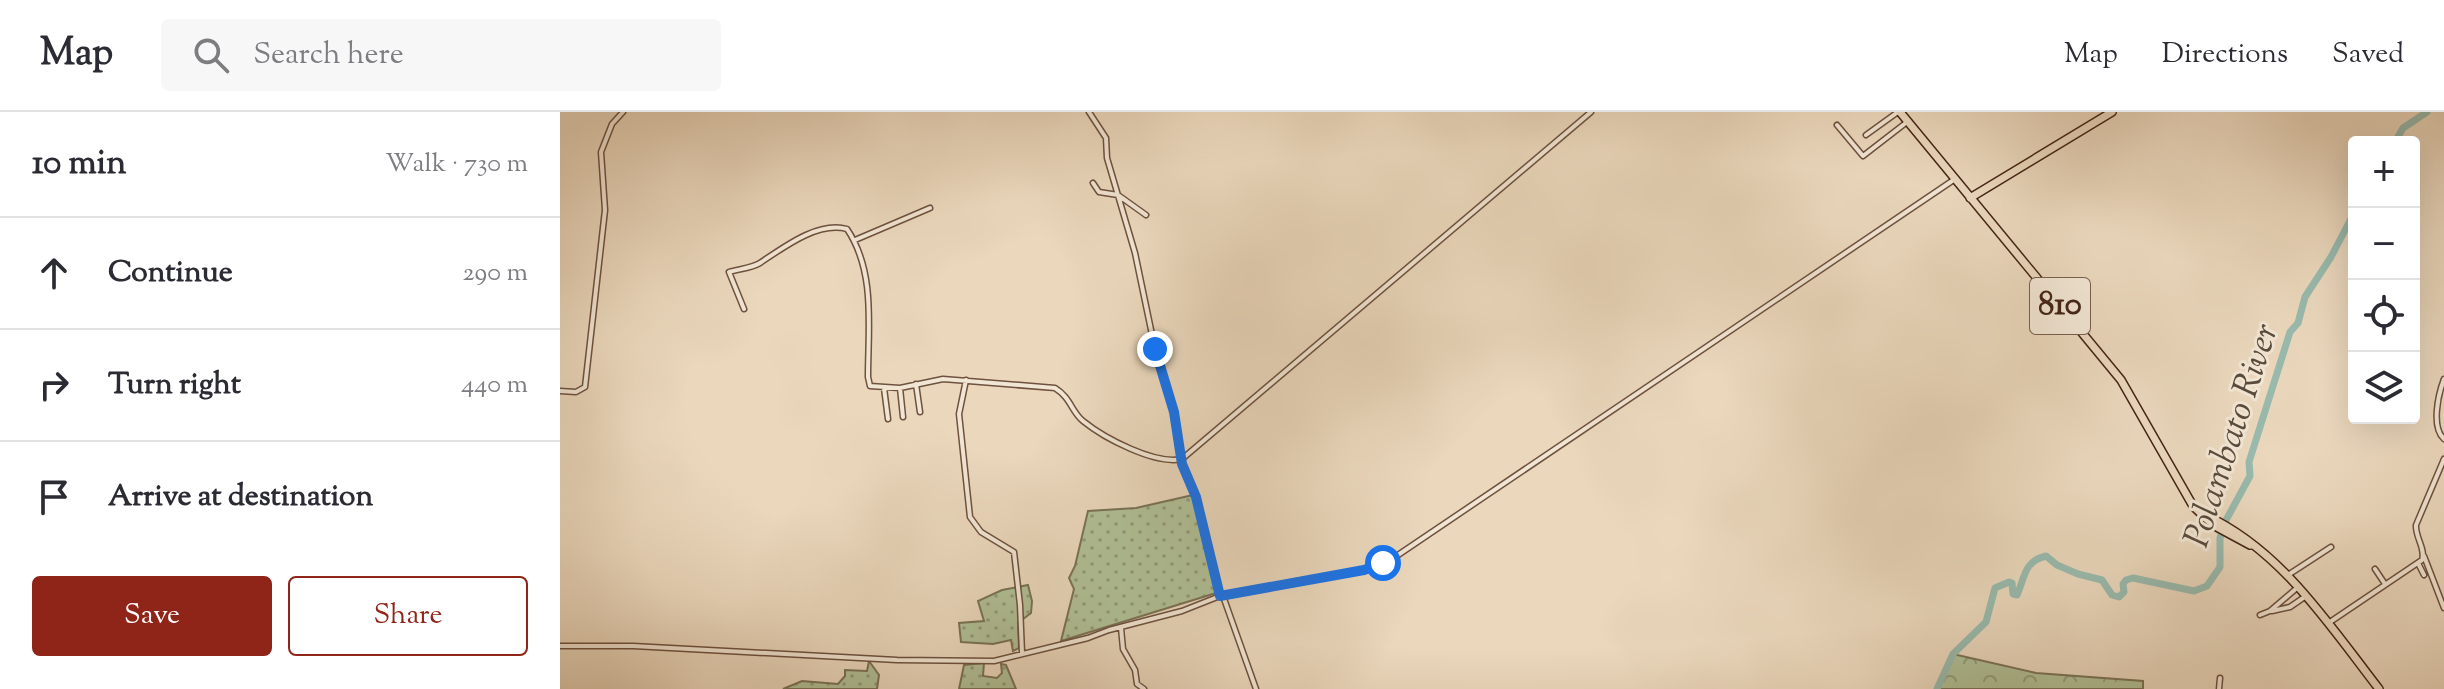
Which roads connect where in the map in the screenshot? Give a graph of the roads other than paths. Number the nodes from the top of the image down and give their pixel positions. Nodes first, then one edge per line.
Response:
1 (623, 112) edge
2 (1089, 112) edge
3 (1591, 112) edge
4 (1899, 112) edge
5 (2112, 112) edge
6 (1907, 122) junction
7 (1837, 125) dead end
8 (1866, 135) dead end
9 (1955, 179) junction
10 (1093, 183) dead end
11 (1118, 195) junction
12 (1970, 198) junction
13 (930, 208) dead end
14 (1146, 215) dead end
15 (855, 240) junction
16 (744, 309) dead end
17 (954, 379) junction
18 (2444, 379) edge
19 (966, 380) junction
20 (916, 384) junction
21 (964, 387) junction
22 (884, 388) junction
23 (900, 388) junction
24 (560, 391) edge
25 (920, 412) dead end
26 (903, 417) dead end
27 (888, 419) dead end
28 (2444, 439) edge
29 (1182, 459) junction
30 (2444, 459) edge
31 (2331, 547) dead end
32 (2424, 556) junction
33 (2418, 563) junction
34 (2375, 569) dead end
35 (2288, 575) junction
36 (2424, 575) dead end
37 (2385, 584) junction
38 (2298, 587) junction
39 (1221, 596) junction
40 (2306, 596) junction
41 (2444, 608) edge
42 (2270, 611) junction
43 (2260, 615) dead end
44 (2328, 624) junction
45 (1121, 627) junction
46 (560, 646) edge
47 (1022, 653) junction
48 (2220, 678) dead end
49 (1138, 679) junction
50 (1130, 689) edge
51 (1144, 689) edge
52 (1256, 689) edge
53 (2219, 689) edge
54 (2379, 689) edge

1 - 24 street
2 - 11 street
3 - 29 street
4 - 6 highway, 810
4 - 8 street
5 - 12 highway
6 - 7 street
6 - 9 highway, 810
9 - 12 highway, 810
9 - 39 street
10 - 11 street
11 - 14 street
11 - 29 street
12 - 35 highway, 810
13 - 15 street
15 - 16 street
15 - 22 street
17 - 19 street
17 - 20 street
17 - 21 street
18 - 28 street
19 - 21 street
19 - 29 street
20 - 23 street
20 - 25 street
21 - 47 street
22 - 23 street
22 - 27 street
23 - 26 street
29 - 39 street
30 - 32 street
31 - 35 street
32 - 33 street
32 - 41 street
33 - 36 street
33 - 37 street
34 - 37 street
35 - 38 highway, 810
37 - 44 street
38 - 40 highway, 810
38 - 42 street
39 - 45 street
39 - 52 street
40 - 42 street
40 - 44 highway, 810
42 - 43 street
44 - 54 highway, 810
45 - 47 street
45 - 49 street
46 - 47 street
48 - 53 street
49 - 50 street
49 - 51 street

